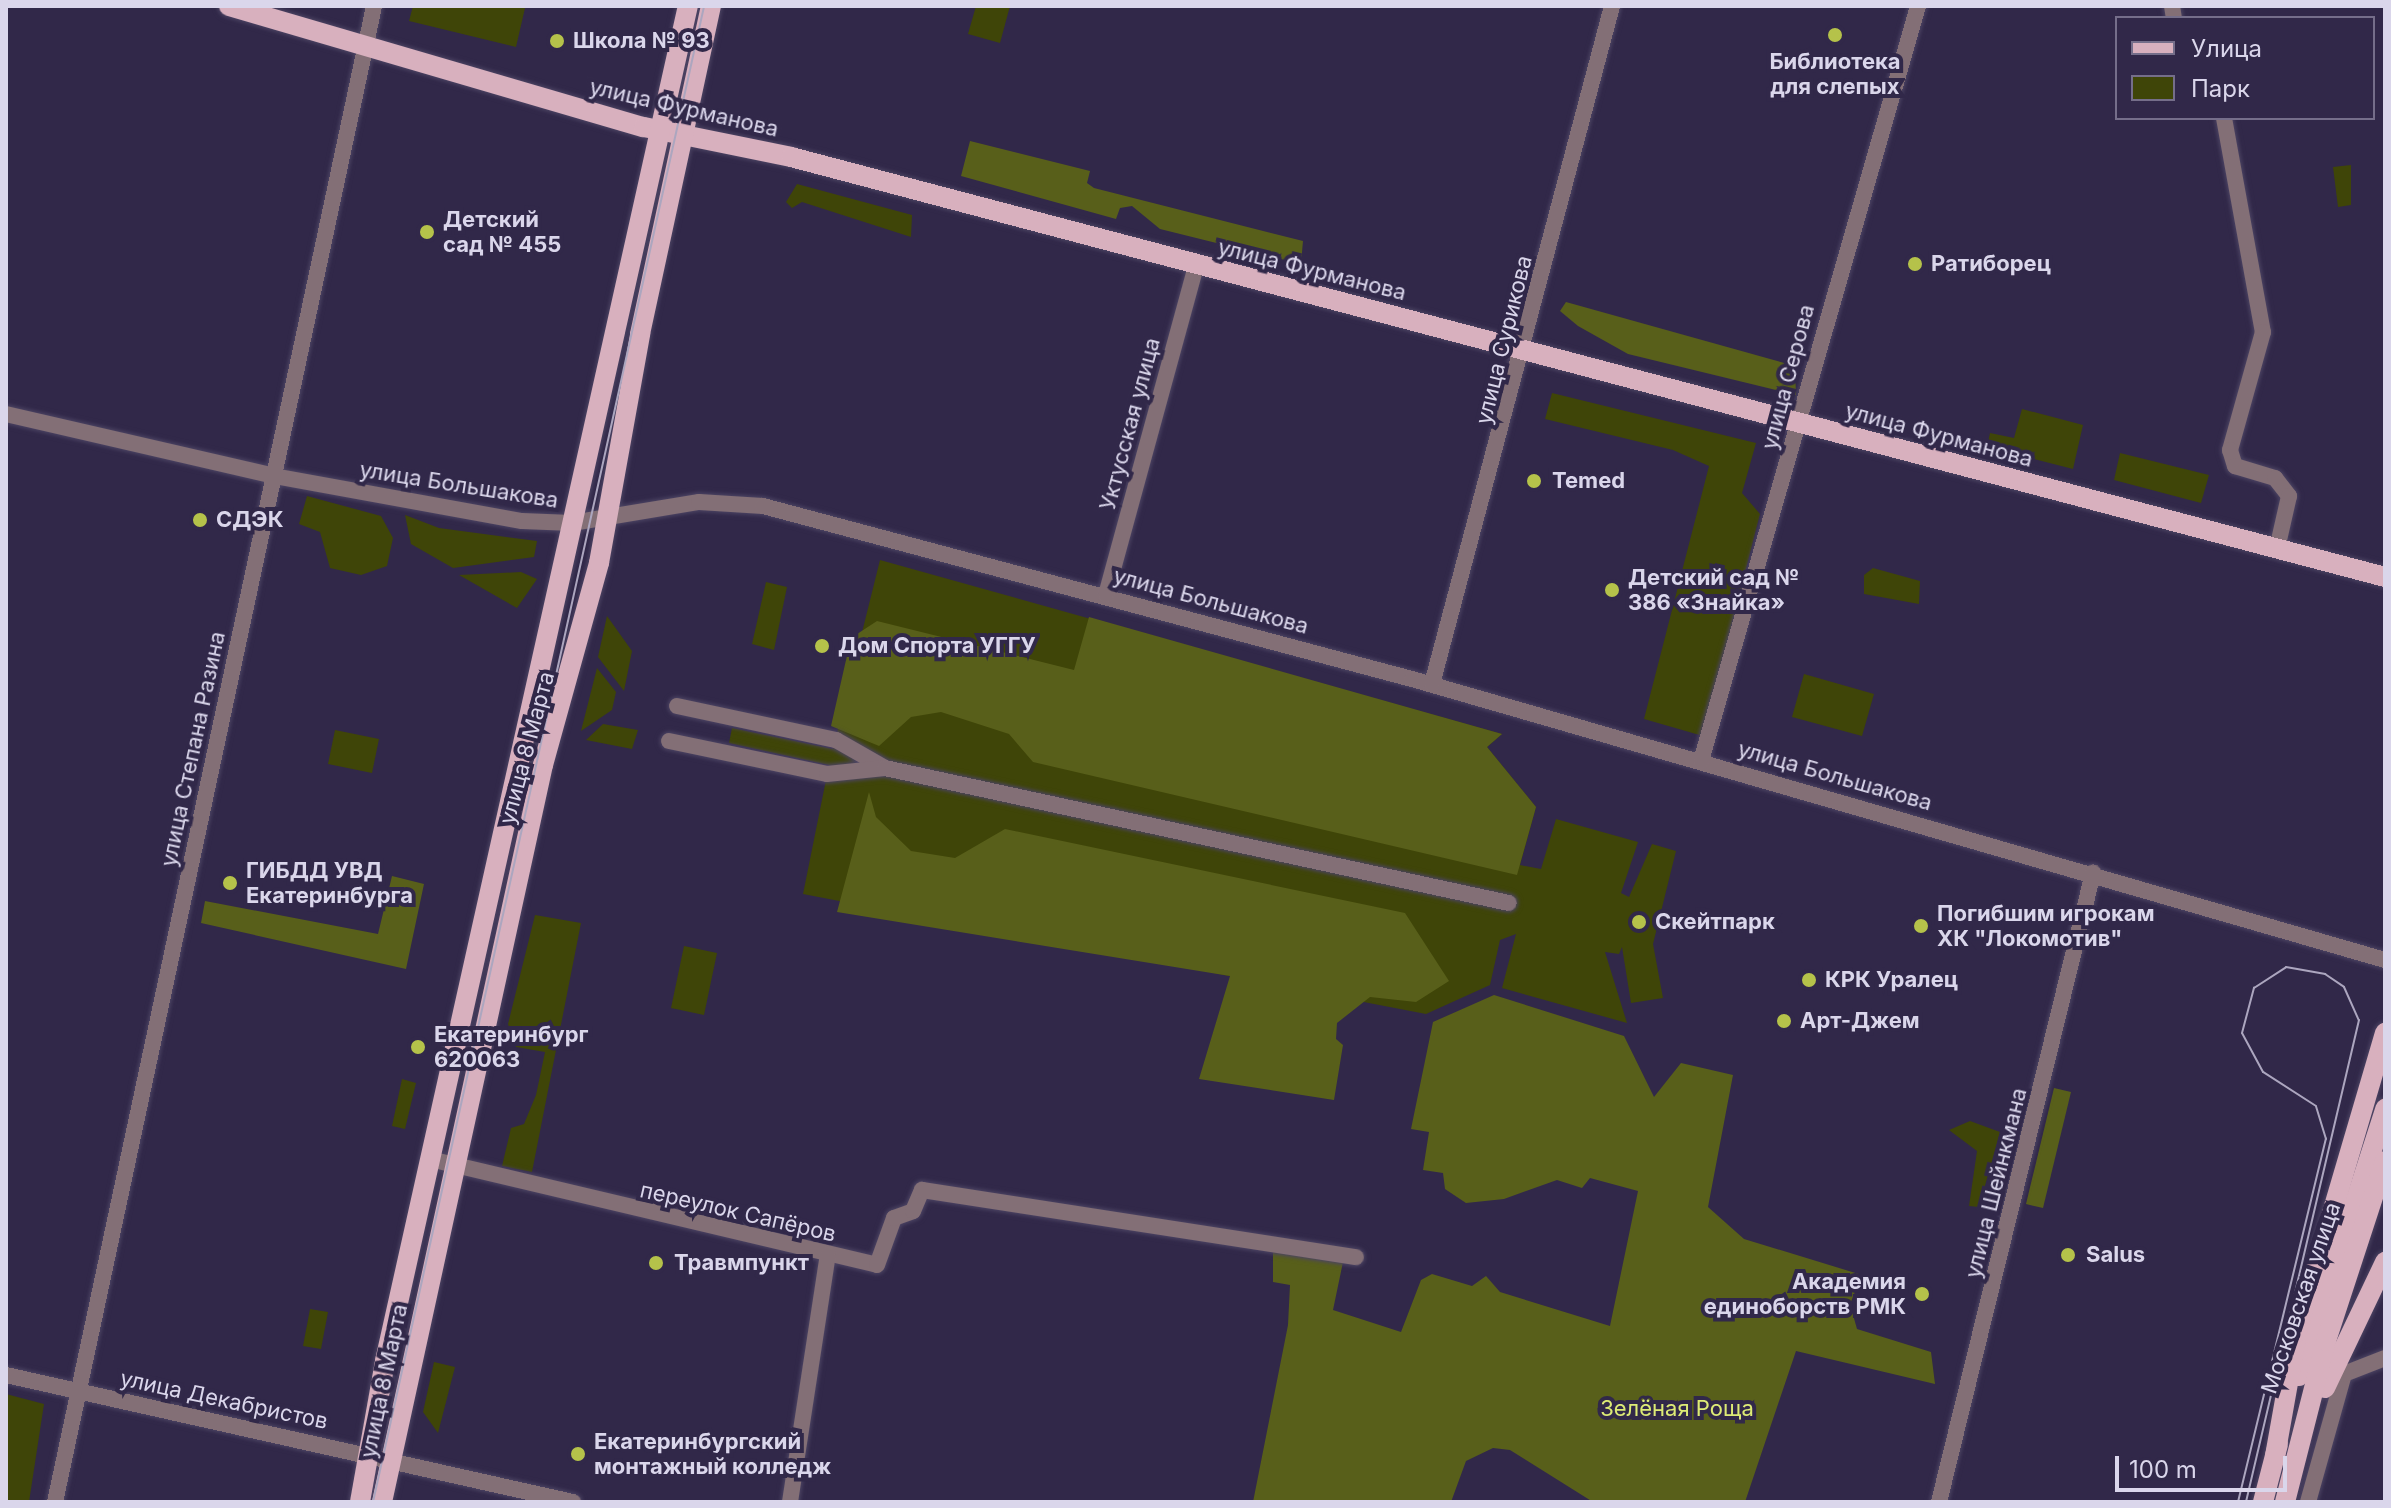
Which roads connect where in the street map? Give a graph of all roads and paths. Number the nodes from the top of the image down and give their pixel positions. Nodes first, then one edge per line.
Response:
1 (229, 6) edge
2 (374, 6) edge
3 (688, 6) edge
4 (711, 6) edge
5 (1612, 6) edge
6 (1918, 6) edge
7 (365, 46) junction
8 (2224, 120) edge
9 (660, 130) junction
10 (683, 133) junction
11 (1196, 265) junction
12 (1524, 350) junction
13 (6, 414) edge
14 (1797, 422) junction
15 (274, 476) junction
16 (605, 518) junction
17 (572, 523) junction
18 (2277, 549) junction
19 (2385, 577) edge
20 (1106, 595) junction
21 (1432, 684) junction
22 (677, 706) dead end
23 (669, 741) dead end
24 (1701, 761) junction
25 (885, 768) junction
26 (2093, 873) junction
27 (1509, 903) dead end
28 (2385, 960) edge
29 (2385, 1033) edge
30 (2385, 1109) edge
31 (434, 1160) junction
32 (2385, 1161) edge
33 (455, 1166) junction
34 (828, 1255) junction
35 (1356, 1257) dead end
36 (2385, 1262) edge
37 (2385, 1358) edge
38 (6, 1375) edge
39 (79, 1392) junction
40 (368, 1452) junction
41 (2275, 1456) junction
42 (393, 1458) junction
43 (2295, 1462) junction
44 (55, 1502) edge
45 (360, 1502) edge
46 (382, 1502) edge
47 (573, 1502) edge
48 (790, 1502) edge
49 (1939, 1502) edge
50 (2263, 1502) edge
51 (2285, 1502) edge
52 (2308, 1502) edge

1 - 7 main road, улица Фурманова
2 - 7 street, улица Степана Разина
3 - 9 main road, улица 8 Марта
4 - 10 main road, улица 8 Марта
5 - 12 street, улица Сурикова
6 - 14 street, улица Серова
7 - 9 main road, улица Фурманова
7 - 15 street, улица Степана Разина
8 - 18 street
9 - 10 main road, улица Фурманова
9 - 17 main road, улица 8 Марта
10 - 11 main road, улица Фурманова
10 - 16 main road, улица 8 Марта
11 - 12 main road, улица Фурманова
11 - 20 street, Уктусская улица
12 - 14 main road, улица Фурманова
12 - 21 street, улица Сурикова
13 - 15 street, улица Большакова
14 - 18 main road, улица Фурманова
14 - 24 street, улица Серова
15 - 17 street, улица Большакова
15 - 39 street, улица Степана Разина
16 - 17 street, улица Большакова
16 - 20 street, улица Большакова
16 - 33 main road, улица 8 Марта
17 - 31 main road, улица 8 Марта
18 - 19 main road, улица Фурманова
20 - 21 street, улица Большакова
21 - 24 street, улица Большакова
22 - 25 street
23 - 25 street
24 - 26 street, улица Большакова
25 - 27 street
26 - 28 street, улица Большакова
26 - 49 street, улица Шейнкмана
29 - 41 main road, Московская улица
30 - 41 main road, Московская улица
31 - 33 street, переулок Сапёров
31 - 40 main road, улица 8 Марта
32 - 43 main road, Московская улица
33 - 34 street, переулок Сапёров
33 - 42 main road, улица 8 Марта
34 - 35 street, переулок Сапёров
34 - 48 street
36 - 43 main road
37 - 52 street
38 - 39 street, улица Декабристов
39 - 40 street, улица Декабристов
39 - 44 street, улица Степана Разина
40 - 42 street, улица Декабристов
40 - 45 main road, улица 8 Марта
41 - 50 main road, Московская улица
42 - 46 main road, улица 8 Марта
42 - 47 street, улица Декабристов
43 - 51 main road, Московская улица

